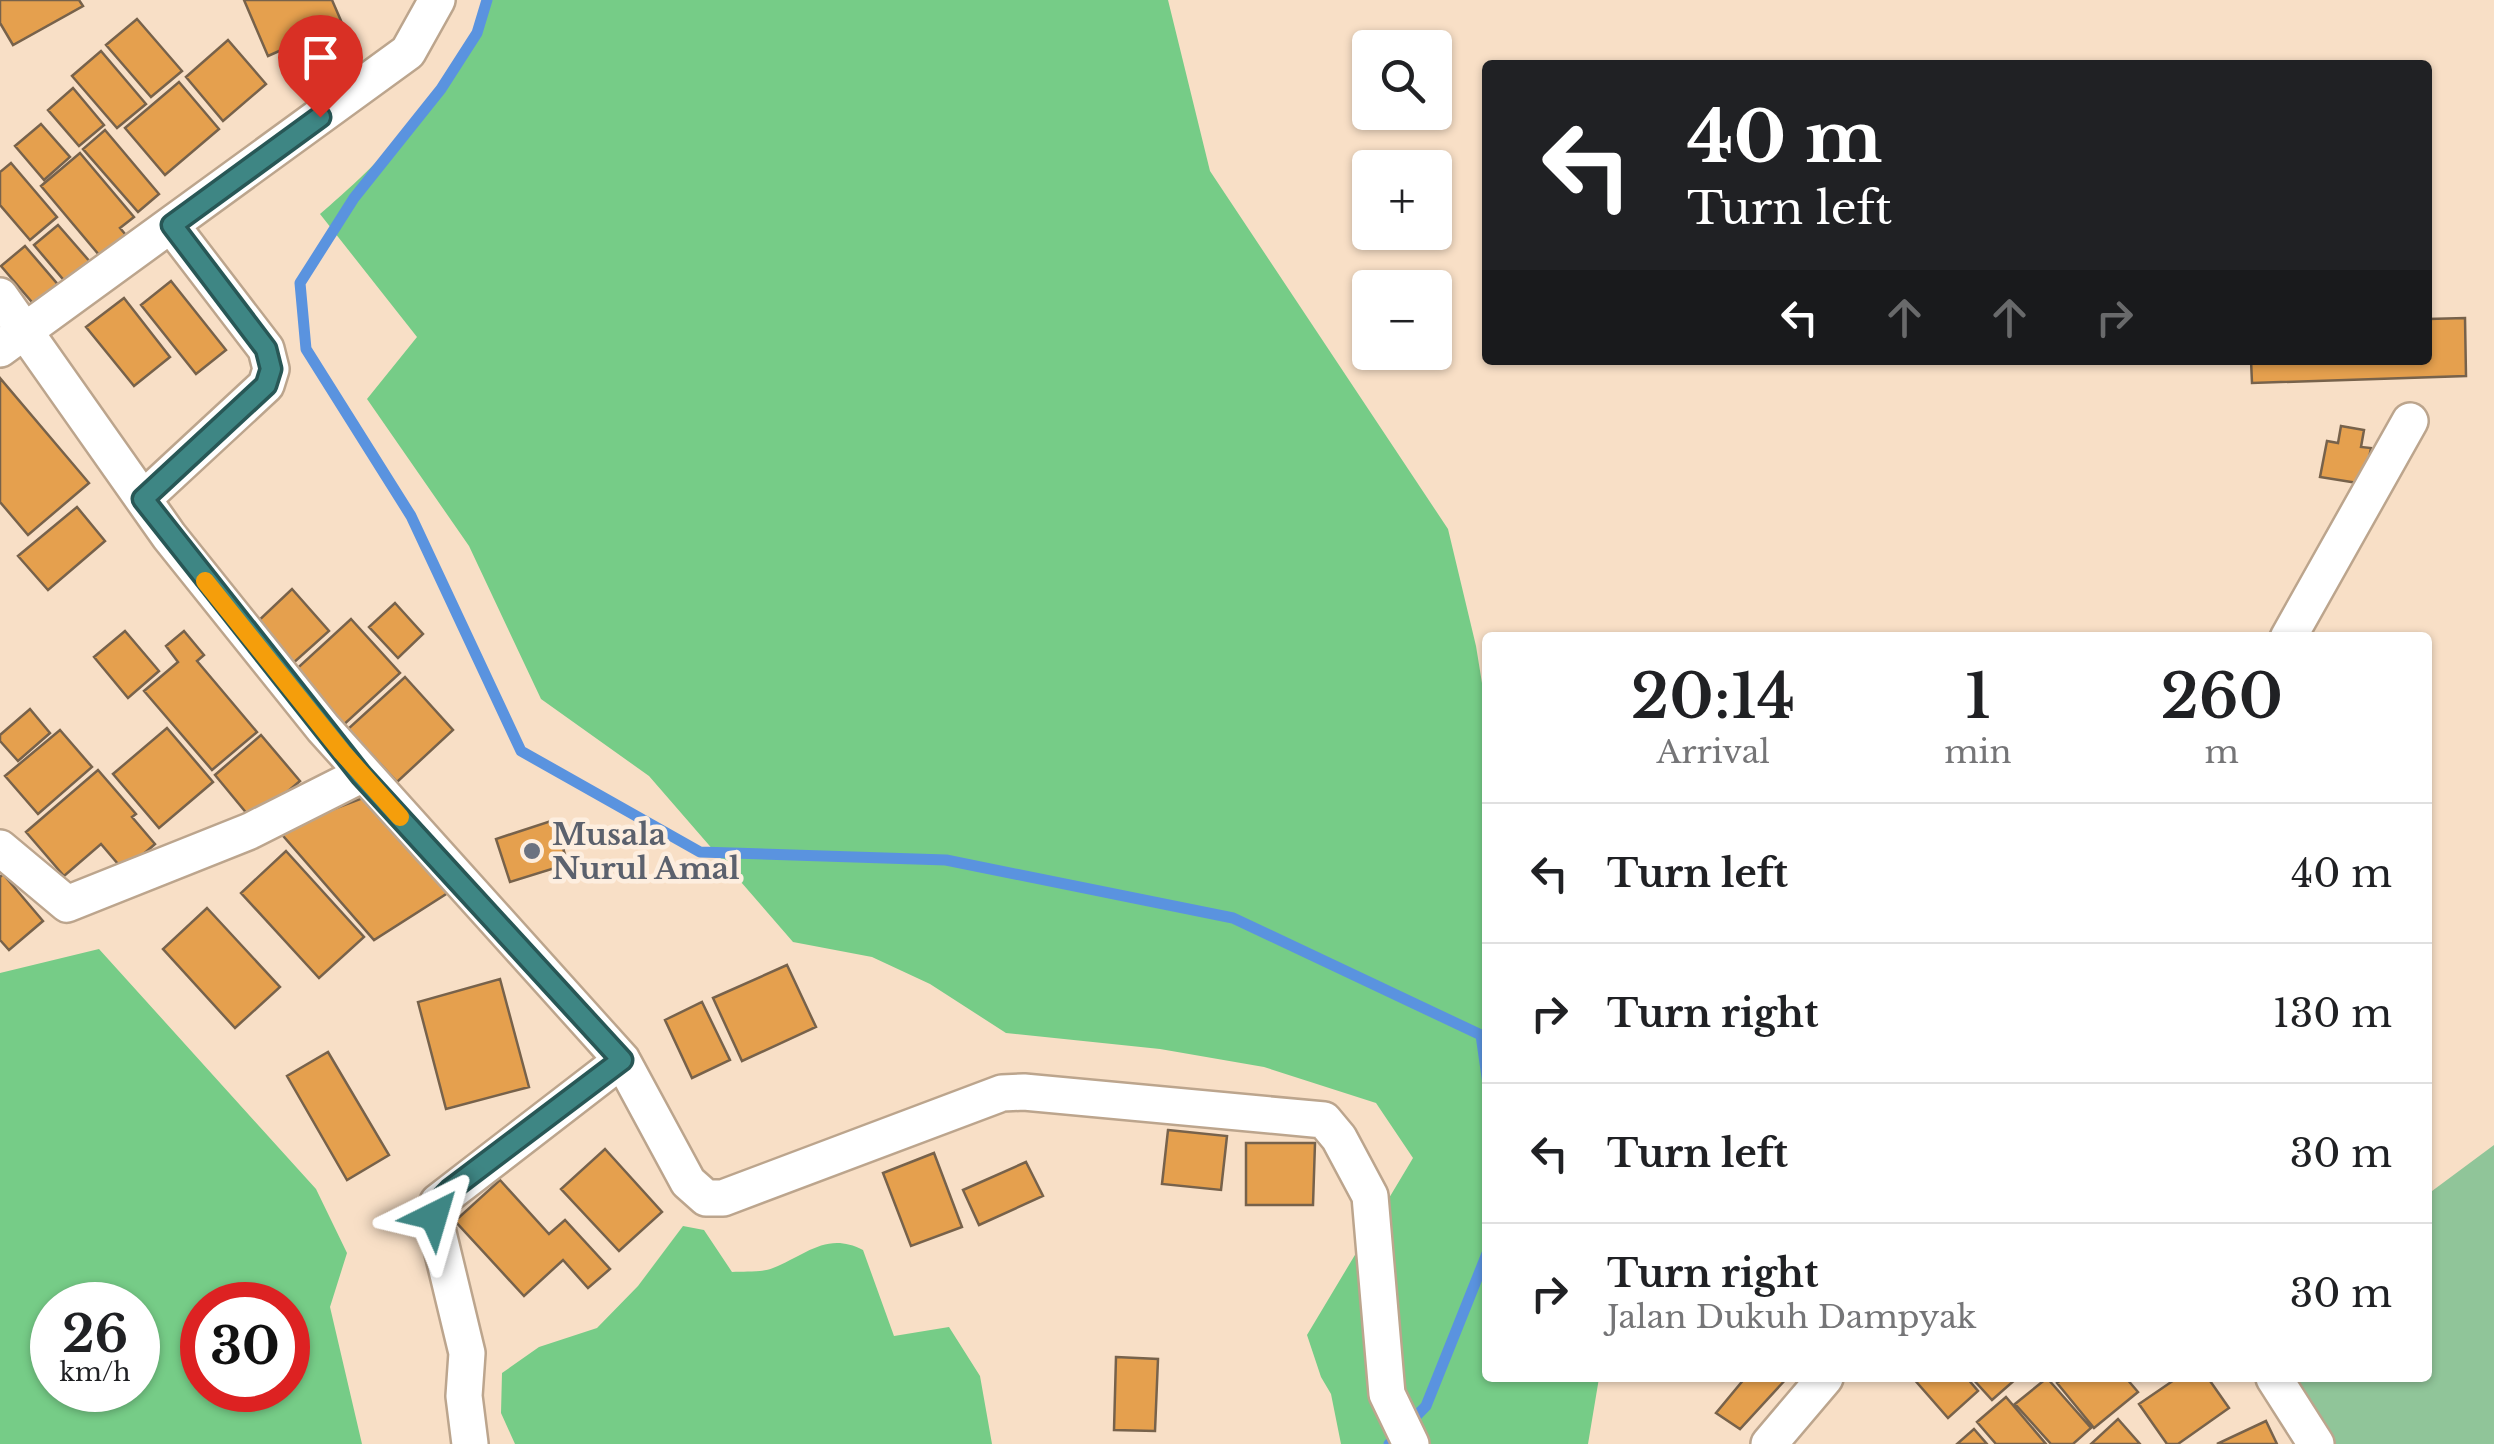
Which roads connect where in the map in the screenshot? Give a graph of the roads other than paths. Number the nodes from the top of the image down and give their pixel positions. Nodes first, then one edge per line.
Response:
1 (437, 0) edge
2 (172, 225) junction
3 (0, 296) edge
4 (11, 341) edge
5 (2410, 421) dead end
6 (143, 499) junction
7 (2291, 632) edge
8 (361, 775) junction
9 (0, 848) edge
10 (622, 1060) junction
11 (1822, 1382) edge
12 (2277, 1382) edge
13 (470, 1444) edge
14 (1411, 1444) edge
15 (1769, 1444) edge
16 (2316, 1444) edge

1 - 2 street
2 - 4 street
2 - 6 street
3 - 4 street
4 - 6 street
5 - 7 street
6 - 8 street
8 - 9 street
8 - 10 street
10 - 13 street
10 - 14 street
11 - 15 street
12 - 16 street

